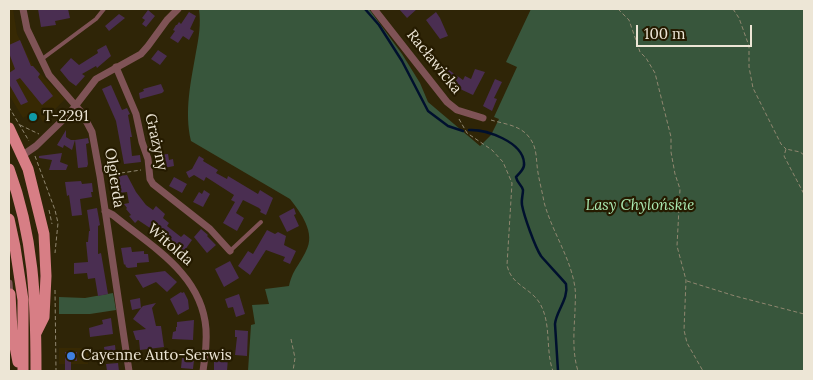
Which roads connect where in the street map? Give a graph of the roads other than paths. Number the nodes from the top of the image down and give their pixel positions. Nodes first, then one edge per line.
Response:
1 (23, 9) edge
2 (104, 9) edge
3 (178, 9) edge
4 (374, 9) edge
5 (42, 59) junction
6 (116, 67) junction
7 (76, 106) junction
8 (483, 118) road end
9 (14, 127) edge
10 (28, 155) junction
11 (9, 169) edge
12 (105, 211) junction
13 (9, 219) edge
14 (261, 222) dead end
15 (230, 251) joint
16 (9, 291) edge
17 (36, 333) junction
18 (19, 371) edge
19 (23, 371) edge
20 (36, 371) edge
21 (128, 371) edge
22 (203, 371) edge

1 - 5 street, Olgierda
2 - 5 lane
3 - 6 street
4 - 8 street, Racławicka
5 - 7 street, Olgierda
6 - 7 street
6 - 15 street, Grażyny
7 - 10 street
7 - 12 street, Olgierda
9 - 10 main road
10 - 17 main road
11 - 17 main road
12 - 21 street, Olgierda
12 - 22 street, Witolda
13 - 19 main road
14 - 15 lane
16 - 18 main road
17 - 20 main road

